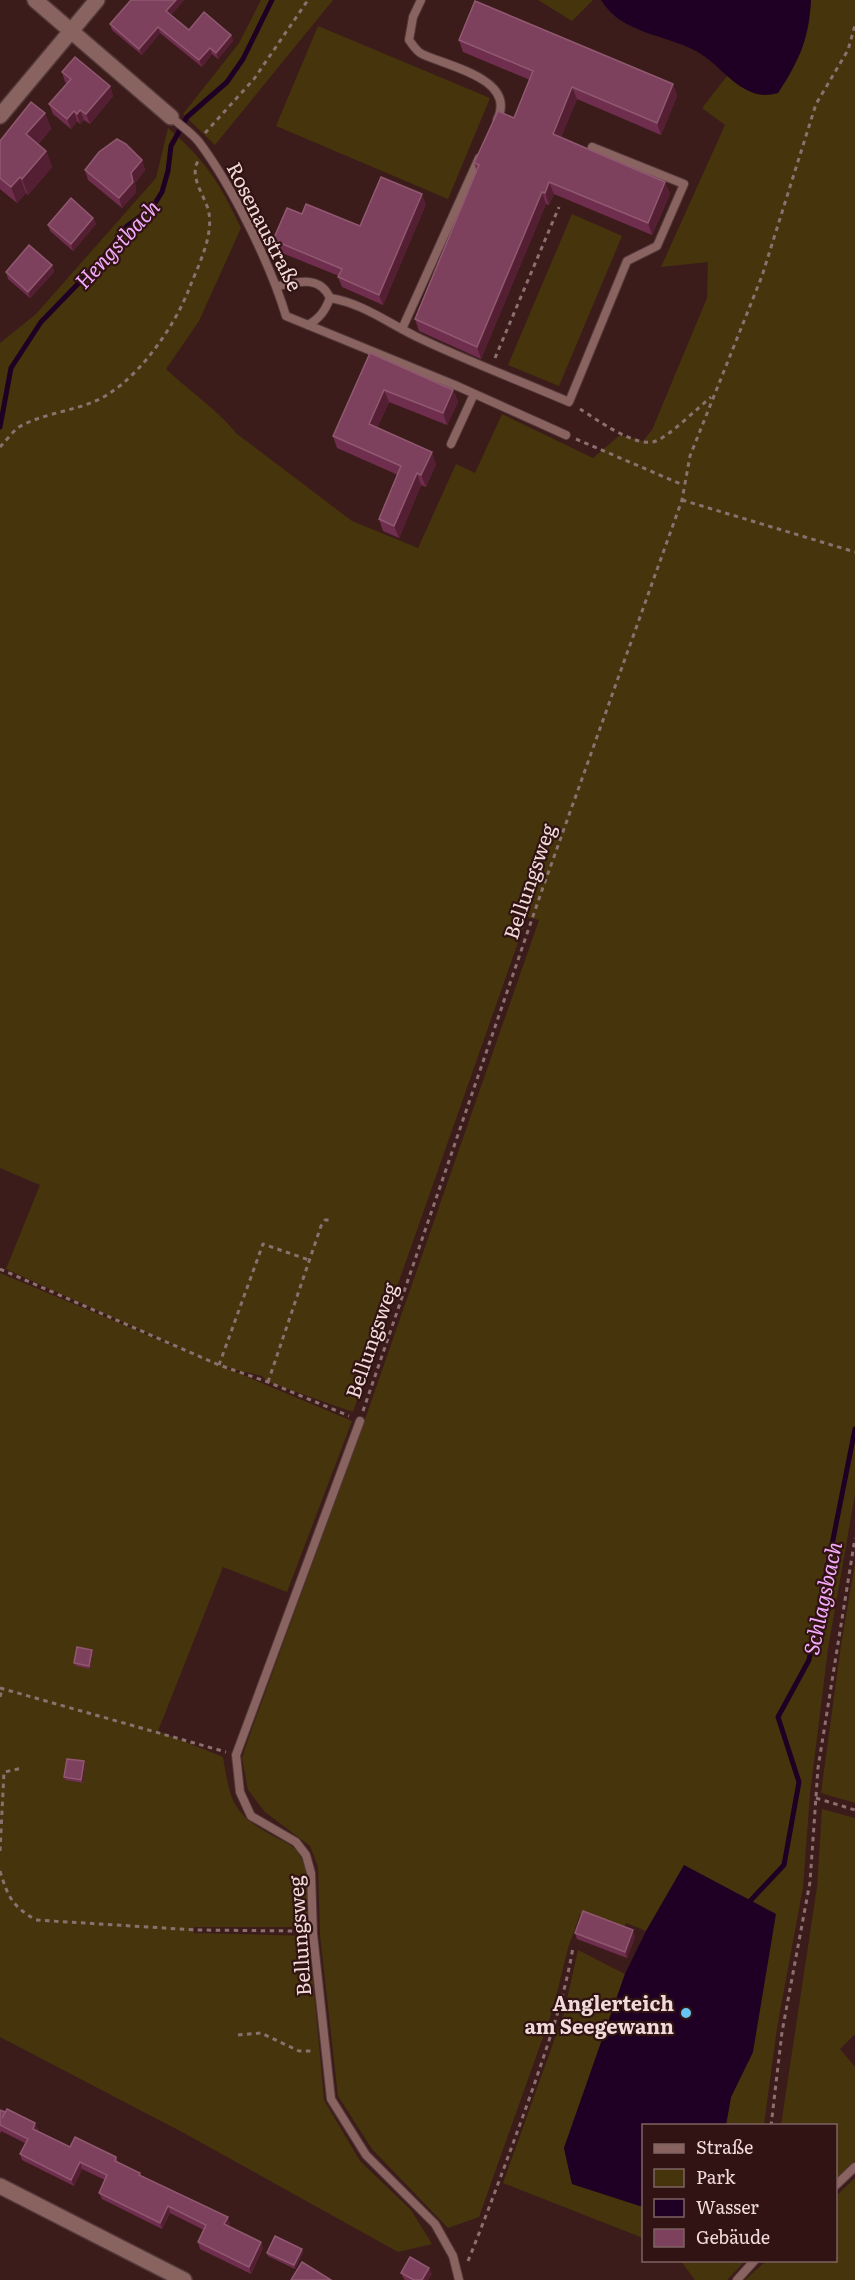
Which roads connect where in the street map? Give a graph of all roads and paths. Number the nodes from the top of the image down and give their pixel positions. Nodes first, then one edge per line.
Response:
1 (35, 0) edge
2 (97, 0) edge
3 (308, 0) edge
4 (422, 0) edge
5 (855, 25) edge
6 (70, 30) junction
7 (0, 116) edge
8 (171, 117) joint
9 (491, 129) edge
10 (196, 139) junction
11 (592, 147) dead end
12 (482, 150) edge
13 (204, 151) junction
14 (560, 207) dead end
15 (278, 286) junction
16 (330, 298) junction
17 (308, 325) junction
18 (402, 329) junction
19 (491, 368) junction
20 (474, 394) junction
21 (712, 396) junction
22 (569, 402) junction
23 (566, 435) joint
24 (451, 444) dead end
25 (0, 447) edge
26 (683, 485) junction
27 (682, 500) junction
28 (855, 552) edge
29 (330, 1220) dead end
30 (309, 1260) junction
31 (0, 1269) edge
32 (219, 1365) junction
33 (268, 1382) junction
34 (360, 1420) junction
35 (855, 1538) edge
36 (1, 1688) edge
37 (0, 1697) edge
38 (236, 1755) junction
39 (0, 1768) edge
40 (23, 1768) dead end
41 (4, 1772) junction
42 (816, 1798) junction
43 (855, 1810) edge
44 (0, 1851) edge
45 (0, 1871) edge
46 (313, 1934) junction
47 (573, 1947) dead end
48 (238, 2035) dead end
49 (325, 2051) junction
50 (771, 2124) edge
51 (855, 2167) edge
52 (837, 2184) edge
53 (0, 2186) edge
54 (753, 2262) edge
55 (465, 2269) dead end
56 (184, 2280) edge
57 (459, 2280) edge
58 (737, 2280) edge

1 - 6 street, Rosenaustraße
2 - 6 street
3 - 10 path
4 - 9 lane
5 - 21 path, Bellungsweg
6 - 7 street
6 - 8 street, Rosenaustraße
8 - 10 lane, Rosenaustraße
10 - 13 lane, Rosenaustraße
11 - 22 lane
12 - 18 lane
13 - 15 lane, Rosenaustraße
13 - 25 path
14 - 19 path
15 - 16 lane
15 - 17 lane, Rosenaustraße
16 - 17 lane
16 - 18 lane
17 - 20 lane, Rosenaustraße
18 - 19 lane
19 - 22 lane
20 - 23 lane, Rosenaustraße
20 - 24 lane
21 - 22 path
21 - 26 path, Bellungsweg
23 - 26 path
26 - 27 path, Bellungsweg
27 - 28 path
27 - 34 path, Bellungsweg
29 - 30 path
30 - 32 path
30 - 33 path
31 - 32 path
32 - 33 path
33 - 34 path
34 - 38 lane, Bellungsweg
35 - 42 path
36 - 37 path
36 - 38 path
38 - 46 lane, Bellungsweg
39 - 41 path
40 - 41 path
41 - 44 path
42 - 43 path
42 - 50 path
45 - 46 path
46 - 49 lane, Bellungsweg
47 - 55 path
48 - 49 path
49 - 57 lane, Bellungsweg
51 - 52 lane
53 - 56 street
54 - 58 lane

